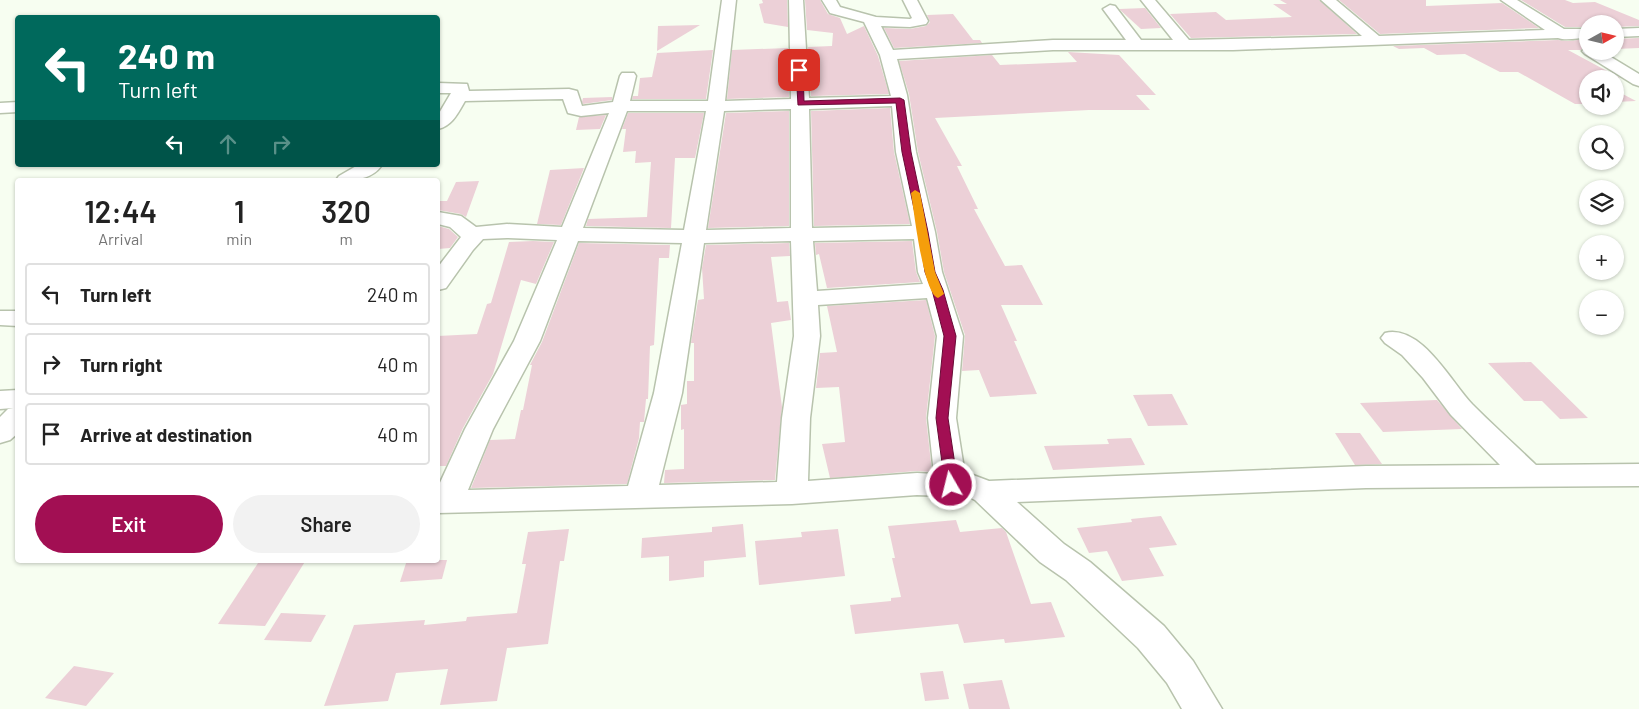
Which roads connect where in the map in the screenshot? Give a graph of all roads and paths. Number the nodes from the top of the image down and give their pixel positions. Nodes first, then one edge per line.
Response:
1 (729, 0) edge
2 (796, 0) edge
3 (829, 0) edge
4 (910, 0) edge
5 (1148, 0) edge
6 (1328, 0) edge
7 (1508, 0) edge
8 (1110, 10) dead end
9 (870, 21) junction
10 (1639, 32) edge
11 (1579, 33) edge
12 (1624, 33) edge
13 (1561, 34) junction
14 (1375, 40) junction
15 (1579, 44) edge
16 (1137, 45) junction
17 (1185, 45) junction
18 (888, 56) junction
19 (1605, 60) edge
20 (628, 76) dead end
21 (1639, 81) edge
22 (440, 88) edge
23 (465, 96) junction
24 (900, 100) junction
25 (800, 104) junction
26 (620, 106) junction
27 (716, 106) junction
28 (15, 107) edge
29 (0, 108) edge
30 (440, 122) edge
31 (369, 167) edge
32 (349, 178) edge
33 (440, 218) edge
34 (924, 232) junction
35 (570, 234) junction
36 (802, 235) junction
37 (472, 236) junction
38 (695, 237) junction
39 (440, 280) edge
40 (937, 290) junction
41 (805, 299) junction
42 (0, 318) edge
43 (15, 319) edge
44 (1394, 338) dead end
45 (15, 399) edge
46 (0, 400) edge
47 (15, 419) edge
48 (0, 433) edge
49 (1528, 475) junction
50 (1639, 475) edge
51 (951, 485) junction
52 (986, 492) junction
53 (792, 493) junction
54 (640, 497) junction
55 (442, 502) edge
56 (1203, 709) edge

1 - 27 street
2 - 25 street
3 - 9 street
4 - 9 street
5 - 17 street
6 - 14 street
7 - 13 street
8 - 16 street
9 - 18 street
10 - 12 street
11 - 13 street
13 - 14 street
13 - 15 street
14 - 17 street
16 - 17 street
16 - 18 street
18 - 24 street
19 - 21 street
20 - 26 street
22 - 23 street
23 - 26 street
23 - 30 street
24 - 25 street
24 - 34 street
25 - 27 street
25 - 36 street
26 - 27 street
26 - 35 street
27 - 38 street
28 - 29 street
31 - 32 street
33 - 37 street
34 - 36 street
34 - 40 street
35 - 37 street
35 - 38 street
35 - 55 street
36 - 38 street
36 - 41 street
37 - 39 street
38 - 54 street
40 - 41 street
40 - 51 street
41 - 53 street
42 - 43 street
44 - 49 street
45 - 46 street
47 - 48 street
49 - 50 street
49 - 52 street
51 - 52 street
51 - 53 street
52 - 56 street
53 - 54 street
54 - 55 street

